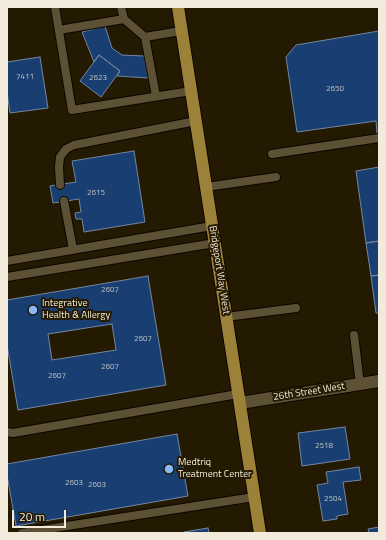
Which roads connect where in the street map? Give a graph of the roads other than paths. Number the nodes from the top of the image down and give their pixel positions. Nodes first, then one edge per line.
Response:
1 (55, 7) edge
2 (121, 7) edge
3 (178, 7) edge
4 (124, 19) junction
5 (59, 30) junction
6 (181, 31) junction
7 (145, 37) junction
8 (191, 91) junction
9 (156, 96) junction
10 (196, 121) junction
11 (379, 138) edge
12 (272, 154) dead end
13 (276, 177) dead end
14 (60, 185) dead end
15 (206, 186) junction
16 (64, 201) dead end
17 (212, 226) junction
18 (215, 243) junction
19 (73, 249) junction
20 (7, 260) edge
21 (7, 277) edge
22 (296, 308) dead end
23 (226, 317) junction
24 (354, 335) dead end
25 (379, 381) edge
26 (360, 384) junction
27 (239, 398) junction
28 (7, 432) edge
29 (254, 497) junction
30 (22, 533) edge
31 (260, 533) edge

1 - 5 lane
2 - 4 lane
3 - 6 main road, Bridgeport Way West
4 - 5 lane
4 - 7 lane
5 - 9 lane
6 - 7 lane
6 - 8 main road, Bridgeport Way West
7 - 9 lane
8 - 9 lane
8 - 10 main road, Bridgeport Way West
10 - 14 lane
10 - 15 main road, Bridgeport Way West
11 - 12 lane
13 - 15 lane
15 - 17 main road, Bridgeport Way West
16 - 19 lane
17 - 18 main road, Bridgeport Way West
17 - 19 lane
18 - 21 lane
18 - 23 main road, Bridgeport Way West
19 - 20 lane
22 - 23 lane
23 - 27 main road, Bridgeport Way West
24 - 26 lane
25 - 26 street, 26th Street West
26 - 27 street, 26th Street West
27 - 28 lane
27 - 29 main road, Bridgeport Way West
29 - 30 lane
29 - 31 main road, Bridgeport Way West

